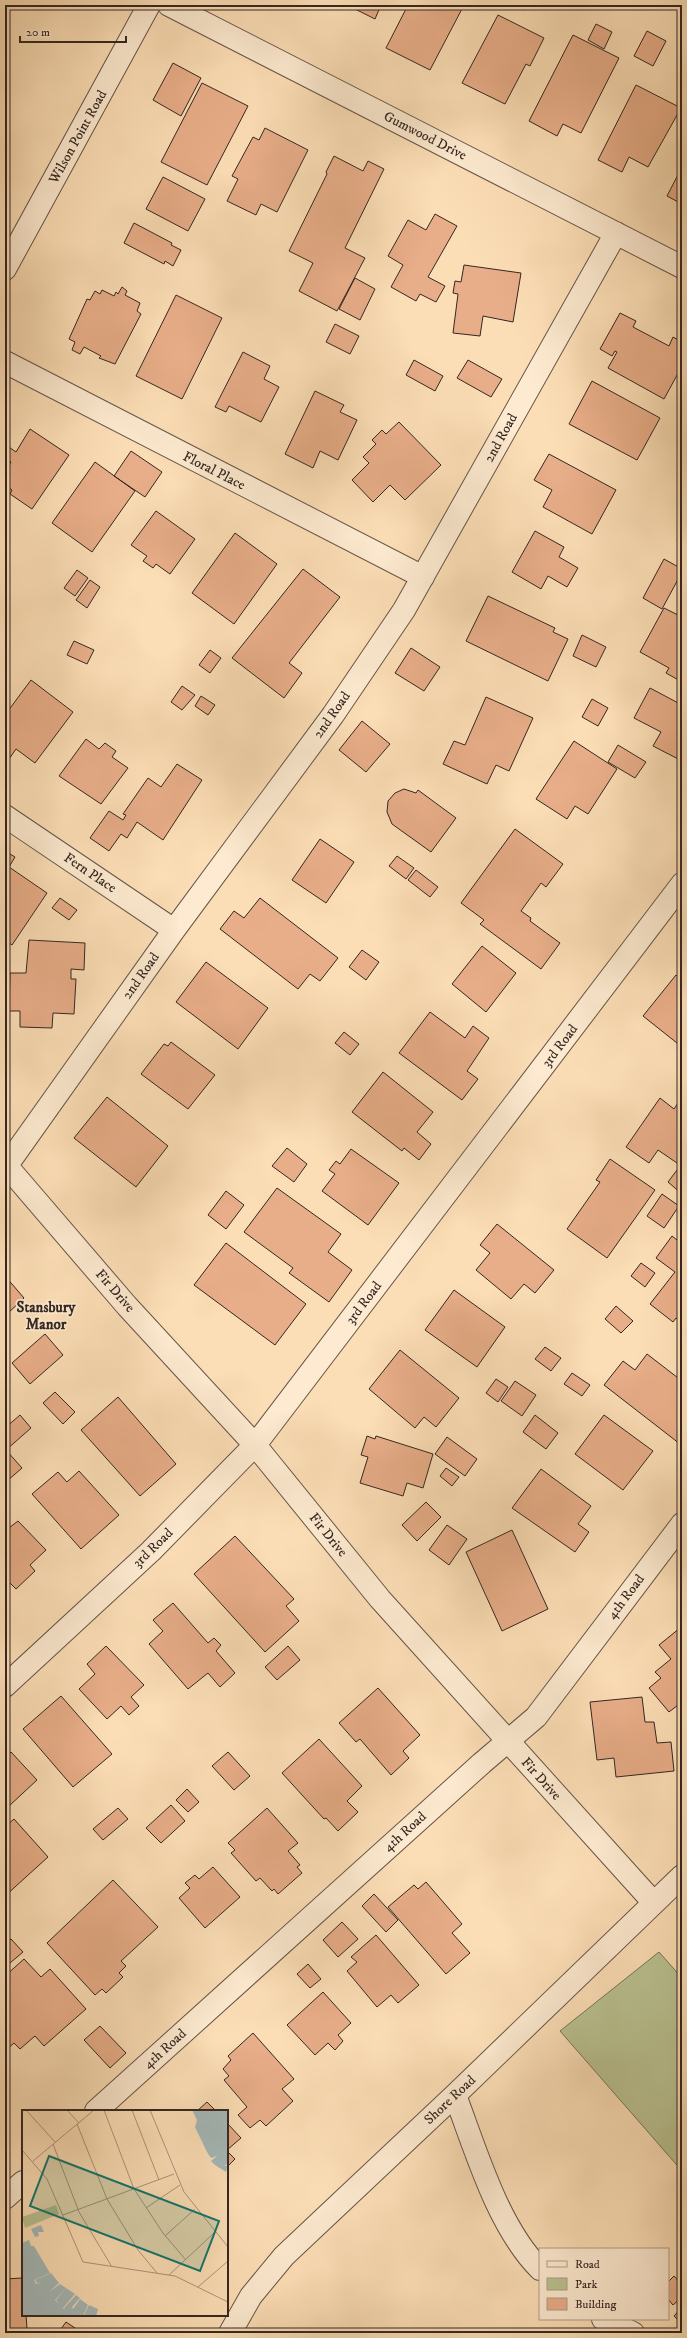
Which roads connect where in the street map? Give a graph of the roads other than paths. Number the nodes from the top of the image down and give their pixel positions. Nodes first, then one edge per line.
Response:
1 (149, 5) edge
2 (169, 5) edge
3 (616, 233) junction
4 (682, 267) edge
5 (5, 269) edge
6 (5, 362) edge
7 (423, 577) junction
8 (5, 816) edge
9 (682, 884) edge
10 (174, 930) junction
11 (6, 1166) edge
12 (256, 1445) junction
13 (682, 1524) edge
14 (5, 1686) edge
15 (507, 1740) junction
16 (682, 1876) edge
17 (654, 1903) junction
18 (455, 2095) junction
19 (97, 2110) edge
20 (22, 2183) edge
21 (5, 2198) edge
22 (539, 2268) edge
23 (605, 2320) edge
24 (230, 2333) edge
25 (633, 2333) edge

1 - 5 street, Wilson Point Road
2 - 3 street, Gumwood Drive
3 - 4 street, Gumwood Drive
3 - 7 street, 2nd Road
6 - 7 street, Floral Place
7 - 10 street, 2nd Road
8 - 10 street, Fern Place
9 - 12 street, 3rd Road
10 - 11 street, 2nd Road
11 - 12 street, Fir Drive
12 - 14 street, 3rd Road
12 - 15 street, Fir Drive
13 - 15 street, 4th Road
15 - 17 street, Fir Drive
15 - 19 street, 4th Road
16 - 17 street, Shore Road
17 - 18 street, Shore Road
18 - 22 street
18 - 24 street, Shore Road
20 - 21 street
23 - 25 street

